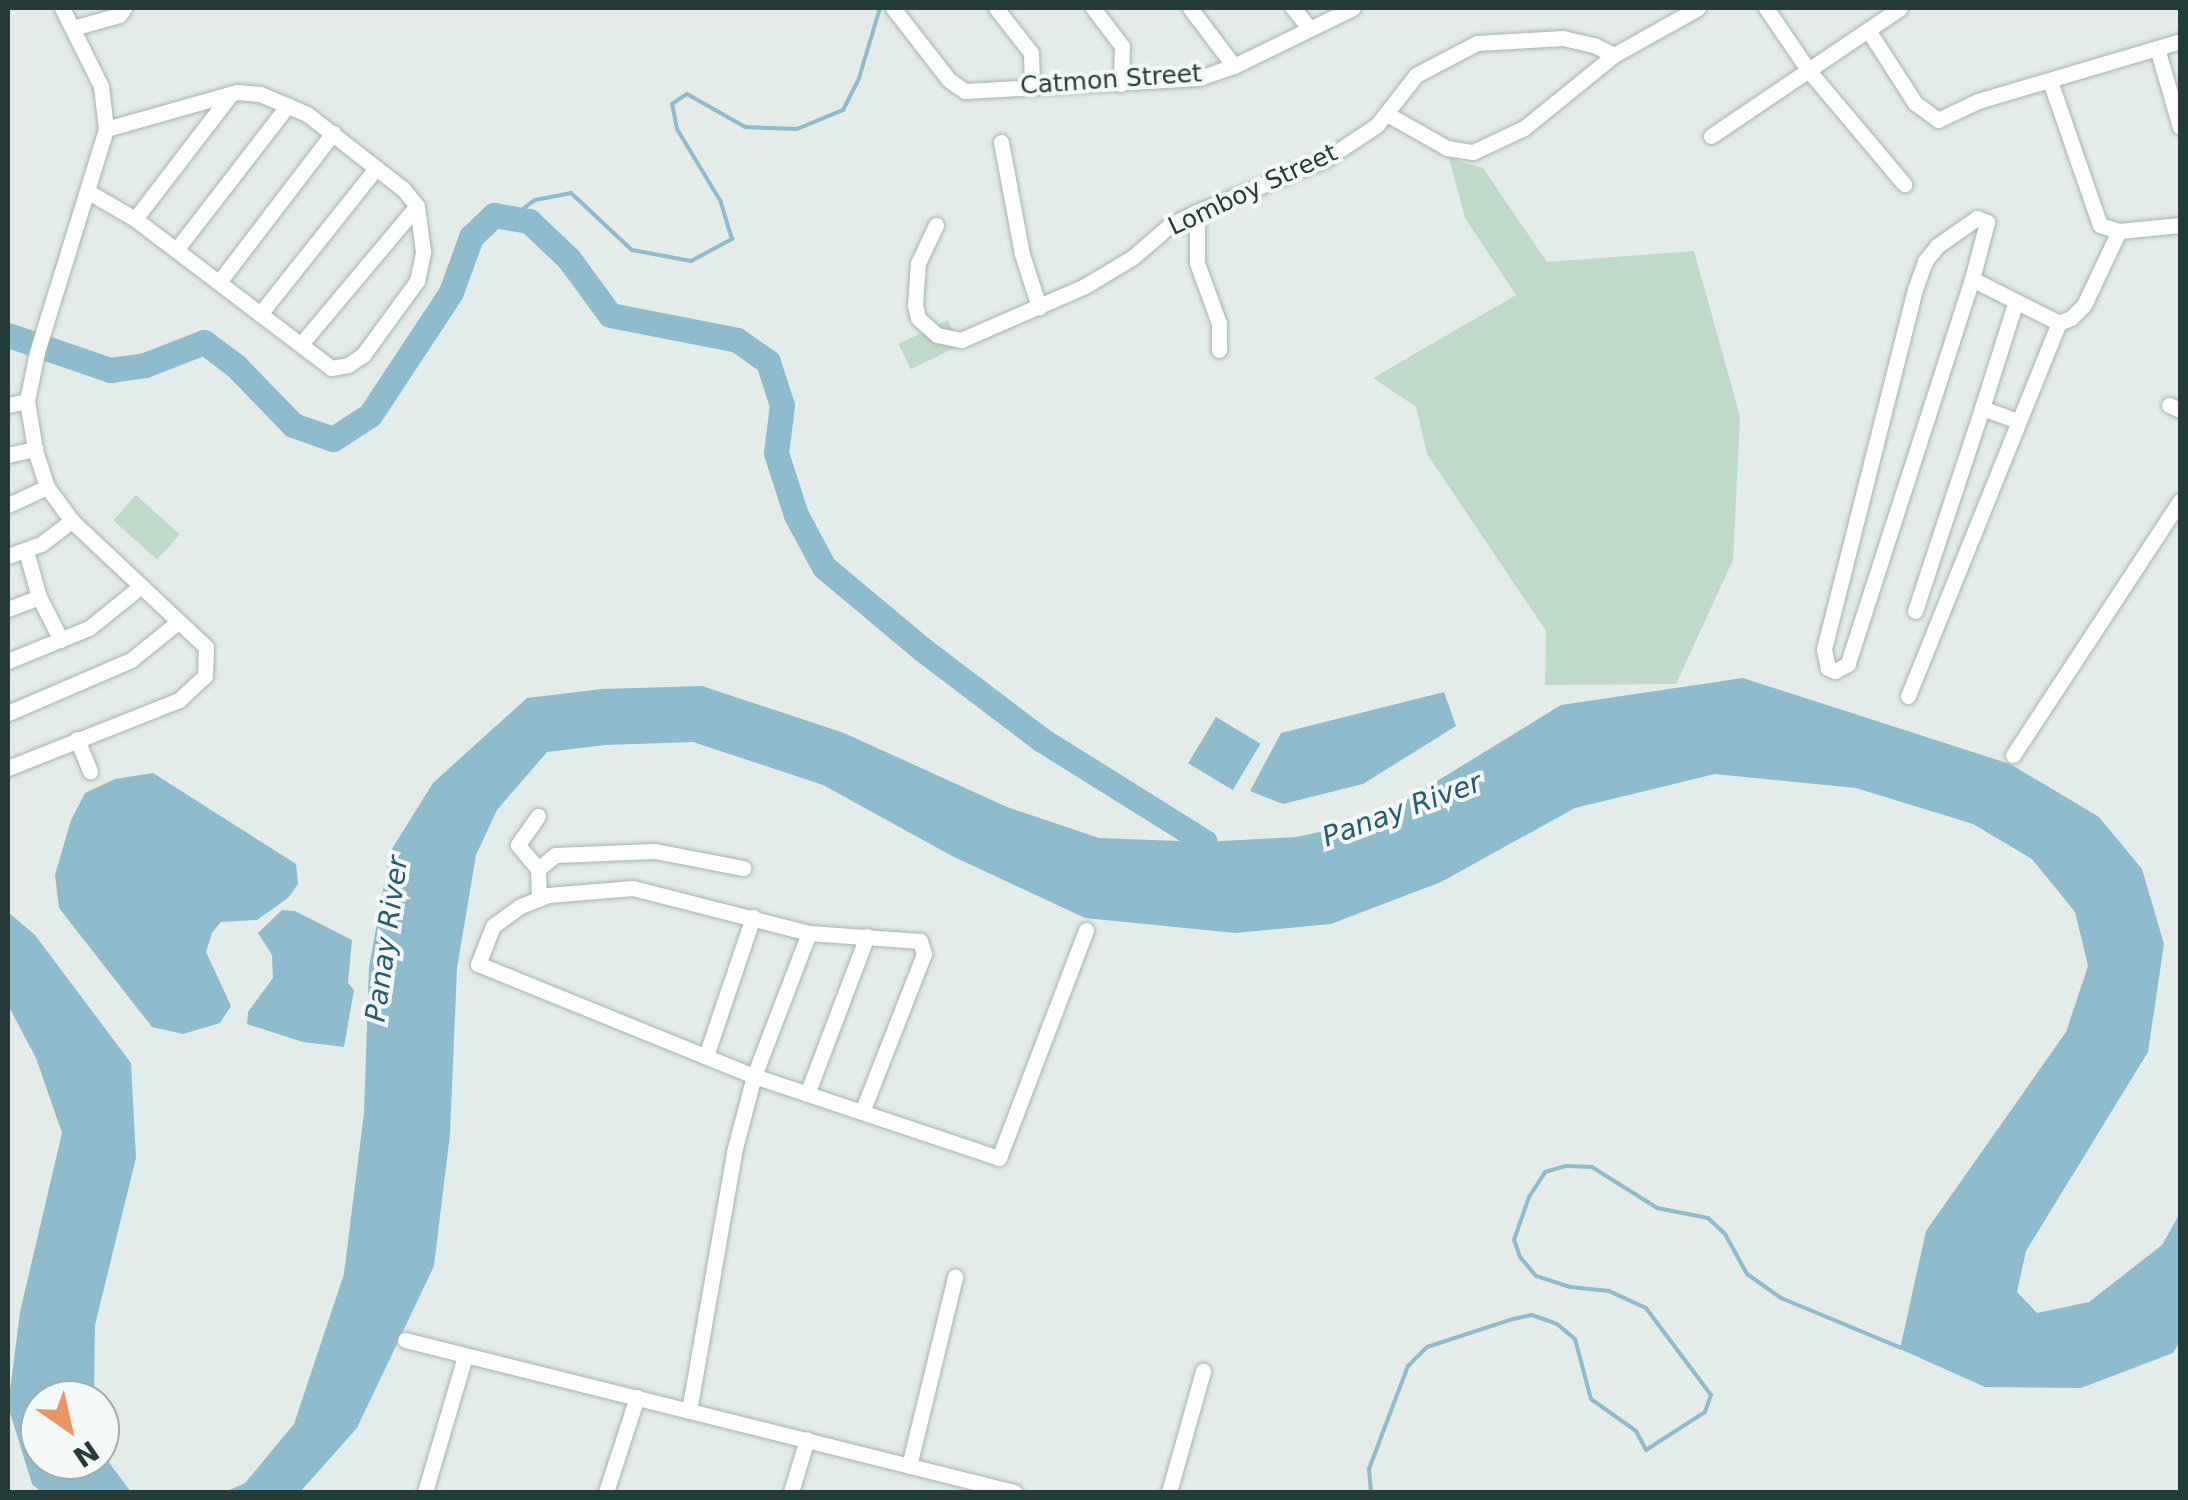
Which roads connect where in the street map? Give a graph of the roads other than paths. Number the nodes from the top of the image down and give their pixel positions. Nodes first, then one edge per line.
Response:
1 (62, 8) edge
2 (124, 8) edge
3 (893, 8) edge
4 (996, 8) edge
5 (1093, 8) edge
6 (1190, 8) edge
7 (1294, 8) edge
8 (1352, 8) edge
9 (1698, 8) edge
10 (1766, 8) edge
11 (1900, 8) edge
12 (1678, 12) edge
13 (73, 28) junction
14 (1309, 28) junction
15 (1868, 30) junction
16 (2180, 41) edge
17 (2156, 48) junction
18 (1614, 55) junction
19 (1234, 66) junction
20 (1809, 71) junction
21 (2050, 81) junction
22 (1121, 84) junction
23 (1032, 86) junction
24 (231, 94) junction
25 (288, 105) junction
26 (1387, 114) junction
27 (2180, 127) edge
28 (106, 129) junction
29 (333, 134) junction
30 (1711, 136) dead end
31 (1001, 142) dead end
32 (376, 168) junction
33 (1904, 184) dead end
34 (87, 191) junction
35 (417, 206) junction
36 (1197, 212) junction
37 (135, 219) junction
38 (936, 225) dead end
39 (2180, 225) edge
40 (2119, 232) junction
41 (176, 250) junction
42 (1972, 279) junction
43 (218, 282) junction
44 (2016, 302) junction
45 (1039, 307) junction
46 (260, 314) junction
47 (2059, 322) junction
48 (300, 344) junction
49 (1220, 350) dead end
50 (27, 402) junction
51 (8, 405) edge
52 (1982, 408) junction
53 (2018, 421) junction
54 (35, 449) junction
55 (8, 454) edge
56 (48, 487) junction
57 (2180, 501) edge
58 (8, 505) edge
59 (72, 521) junction
60 (1937, 547) junction
61 (26, 551) junction
62 (8, 556) edge
63 (1963, 556) junction
64 (142, 586) junction
65 (39, 597) junction
66 (8, 609) edge
67 (1915, 611) dead end
68 (178, 622) junction
69 (61, 640) junction
70 (8, 661) edge
71 (1908, 696) dead end
72 (8, 713) edge
73 (78, 740) junction
74 (2013, 755) dead end
75 (8, 768) edge
76 (90, 772) dead end
77 (538, 816) dead end
78 (743, 868) dead end
79 (538, 870) junction
80 (538, 898) junction
81 (753, 917) junction
82 (1086, 930) dead end
83 (809, 932) junction
84 (867, 936) junction
85 (706, 1056) junction
86 (754, 1076) junction
87 (807, 1094) junction
88 (862, 1112) junction
89 (955, 1276) dead end
90 (405, 1340) dead end
91 (465, 1356) junction
92 (1204, 1371) dead end
93 (637, 1397) junction
94 (688, 1410) junction
95 (807, 1439) junction
96 (908, 1466) junction
97 (425, 1492) edge
98 (606, 1492) edge
99 (791, 1492) edge
100 (1014, 1492) edge
101 (1169, 1492) edge

1 - 13 street
2 - 13 street
3 - 23 street, Catmon Street
4 - 23 street
5 - 22 street
6 - 19 street
7 - 14 street
8 - 14 street, Catmon Street
9 - 12 street
10 - 20 street
11 - 15 street
12 - 18 street
13 - 28 street
14 - 19 street, Catmon Street
15 - 20 street
15 - 21 street
16 - 17 street
17 - 21 street
17 - 27 street
18 - 26 street, Lomboy Street
18 - 26 street
19 - 22 street, Catmon Street
20 - 30 street
20 - 33 street
21 - 40 street
22 - 23 street, Catmon Street
24 - 25 street
24 - 28 street
24 - 37 street
25 - 29 street
25 - 41 street
26 - 36 street, Lomboy Street
28 - 34 street
29 - 32 street
29 - 43 street
31 - 45 street
32 - 35 street
32 - 46 street
34 - 37 street
34 - 50 street
35 - 48 street
35 - 48 street
36 - 45 street, Lomboy Street
36 - 49 street
37 - 41 street
38 - 45 street, Lomboy Street
39 - 40 street
40 - 47 street
41 - 43 street
42 - 42 street
42 - 44 street
43 - 46 street
44 - 47 street
44 - 52 street
46 - 48 street
47 - 53 street
50 - 51 street
50 - 54 street
52 - 53 street
52 - 60 street
53 - 63 street
54 - 55 street
54 - 56 street
56 - 58 street
56 - 59 street
57 - 74 street
59 - 61 street
59 - 64 street
60 - 63 street
60 - 67 street
61 - 62 street
61 - 65 street
63 - 71 street
64 - 68 street
64 - 69 street
65 - 66 street
65 - 69 street
68 - 72 street
68 - 73 street
69 - 70 street
73 - 75 street
73 - 76 street
77 - 79 street
78 - 79 street
79 - 80 street
80 - 81 street
80 - 85 street
81 - 83 street
81 - 85 street
82 - 88 street
83 - 84 street
83 - 86 street
84 - 87 street
84 - 88 street
85 - 86 street
86 - 87 street
86 - 94 street
87 - 88 street
89 - 96 street
90 - 91 street
91 - 93 street
91 - 97 street
92 - 101 street
93 - 94 street
93 - 98 street
94 - 95 street
95 - 96 street
95 - 99 street
96 - 100 street

